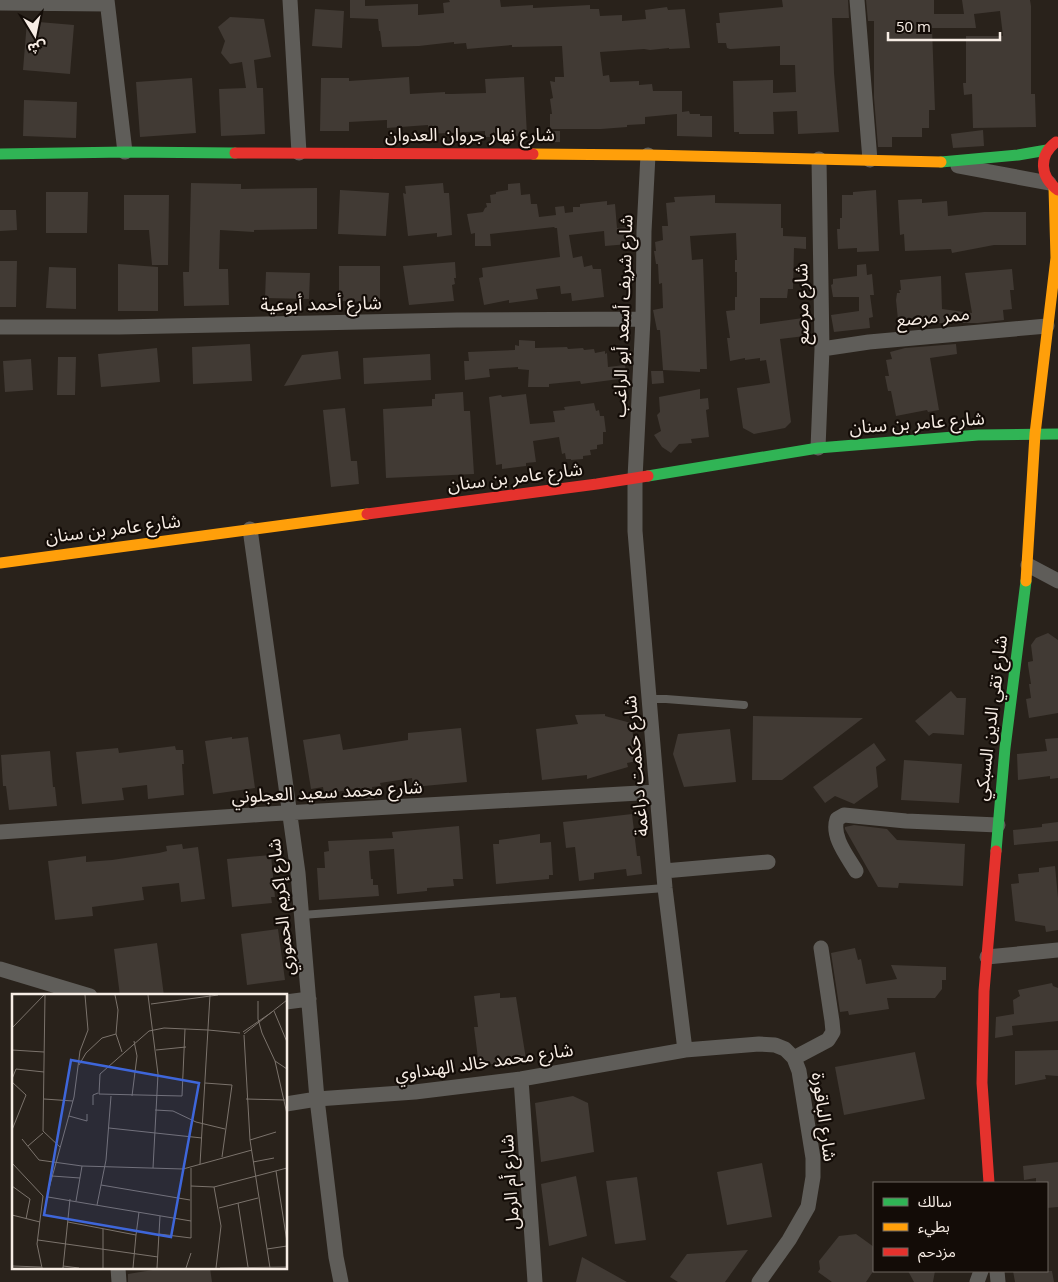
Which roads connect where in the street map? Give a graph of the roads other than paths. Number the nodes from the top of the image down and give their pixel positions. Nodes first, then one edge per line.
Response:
1 (290, 0) edge
2 (857, 0) edge
3 (107, 2) edge
4 (0, 3) edge
5 (1058, 130) edge
6 (1052, 145) edge
7 (125, 152) junction
8 (299, 153) junction
9 (0, 154) edge
10 (648, 155) junction
11 (818, 159) junction
12 (870, 160) junction
13 (939, 162) junction
14 (1054, 187) edge
15 (1057, 255) edge
16 (643, 319) junction
17 (1047, 326) junction
18 (0, 328) edge
19 (822, 349) junction
20 (1035, 434) junction
21 (1058, 434) edge
22 (818, 448) junction
23 (635, 478) junction
24 (250, 530) junction
25 (0, 563) edge
26 (1028, 565) junction
27 (1058, 581) edge
28 (649, 699) junction
29 (744, 705) dead end
30 (656, 792) junction
31 (290, 813) junction
32 (998, 826) junction
33 (0, 832) edge
34 (768, 862) dead end
35 (664, 871) junction
36 (856, 871) dead end
37 (665, 888) junction
38 (302, 915) junction
39 (821, 948) dead end
40 (1058, 950) edge
41 (987, 957) junction
42 (0, 969) edge
43 (83, 994) edge
44 (309, 999) junction
45 (288, 1002) edge
46 (685, 1050) junction
47 (794, 1058) junction
48 (521, 1079) junction
49 (317, 1099) junction
50 (288, 1104) edge
51 (989, 1182) edge
52 (341, 1282) edge
53 (535, 1282) edge
54 (759, 1282) edge

1 - 8 street
2 - 12 street
3 - 4 street
3 - 7 street
5 - 6 street
6 - 13 street, شارع نهار جروان العدوان
6 - 14 street, شارع تقي الدين السبكي
7 - 8 street, شارع نهار جروان العدوان
7 - 9 street, شارع نهار جروان العدوان
8 - 10 street, شارع نهار جروان العدوان
10 - 11 street, شارع نهار جروان العدوان
10 - 16 street, شارع شريف أسعد أبو الراغب
11 - 12 street, شارع نهار جروان العدوان
11 - 19 street, شارع مرصع
12 - 13 street, شارع نهار جروان العدوان
13 - 14 street, شارع نهار جروان العدوان
14 - 15 street, شارع تقي الدين السبكي
15 - 17 street, شارع تقي الدين السبكي
16 - 18 street, شارع أحمد أبوعية
16 - 23 street, شارع شريف أسعد أبو الراغب
17 - 19 street, ممر مرصع
17 - 20 street, شارع تقي الدين السبكي
19 - 22 street, شارع مرصع
20 - 21 street, شارع عامر بن سنان
20 - 22 street, شارع عامر بن سنان
20 - 26 street, شارع تقي الدين السبكي
22 - 23 street, شارع عامر بن سنان
23 - 24 street, شارع عامر بن سنان
23 - 28 street, شارع حكمت دراغمة
24 - 25 street, شارع عامر بن سنان
24 - 31 street, شارع إكريم الحموري
26 - 27 street
26 - 32 street, شارع تقي الدين السبكي
28 - 29 lane
28 - 30 street, شارع حكمت دراغمة
30 - 31 street, شارع محمد سعيد العجلوني
30 - 35 street, شارع حكمت دراغمة
31 - 33 street, شارع محمد سعيد العجلوني
31 - 38 street, شارع إكريم الحموري
32 - 36 street
32 - 41 street, شارع تقي الدين السبكي
34 - 35 street
35 - 37 street, شارع حكمت دراغمة
37 - 38 lane
37 - 46 street, شارع حكمت دراغمة
38 - 44 street, شارع إكريم الحموري
39 - 47 street
40 - 41 street
41 - 51 street, شارع تقي الدين السبكي
42 - 43 street
44 - 45 street
44 - 49 street, شارع إكريم الحموري
46 - 47 street, شارع الباقورة
46 - 48 street, شارع محمد خالد الهنداوي
47 - 54 street, شارع الباقورة
48 - 49 street, شارع محمد خالد الهنداوي
48 - 53 street, شارع أم الرمل
49 - 50 street, شارع محمد خالد الهنداوي
49 - 52 street, شارع إكريم الحموري

